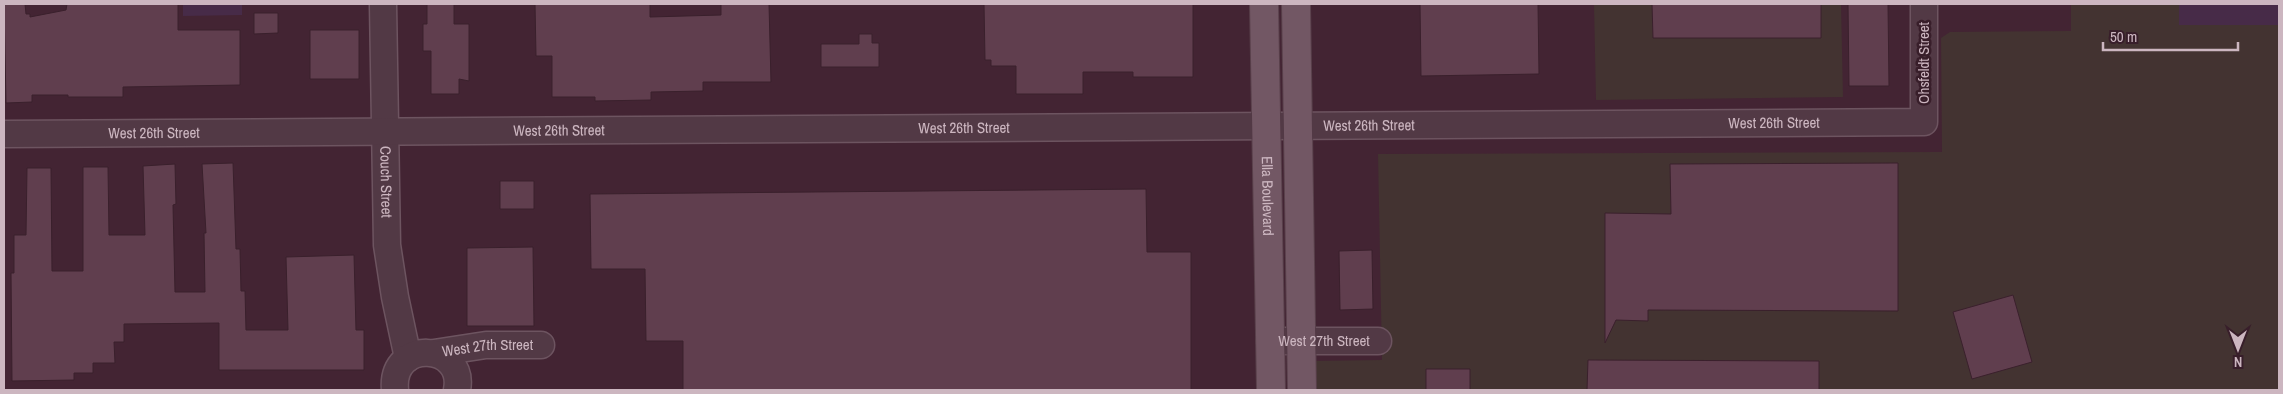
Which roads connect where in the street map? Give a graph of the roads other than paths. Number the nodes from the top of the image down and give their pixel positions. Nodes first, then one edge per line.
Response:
1 (384, 4) edge
2 (1264, 4) edge
3 (1296, 4) edge
4 (1924, 4) edge
5 (1924, 122) joint
6 (1298, 126) junction
7 (1267, 127) junction
8 (385, 132) junction
9 (4, 134) edge
10 (1270, 341) junction
11 (1301, 341) junction
12 (1378, 341) dead end
13 (541, 345) dead end
14 (434, 353) junction
15 (408, 358) junction
16 (395, 390) edge
17 (457, 390) edge
18 (1271, 390) edge
19 (1302, 390) edge

1 - 8 street, Couch Street
2 - 7 main road, Ella Boulevard
3 - 6 main road, Ella Boulevard
4 - 5 street, Ohsfeldt Street
5 - 6 street, West 26th Street
6 - 7 street, West 26th Street
6 - 11 main road, Ella Boulevard
7 - 8 street, West 26th Street
7 - 10 main road, Ella Boulevard
8 - 9 street, West 26th Street
8 - 15 street, Couch Street
10 - 11 street, West 27th Street
10 - 18 main road, Ella Boulevard
11 - 12 street, West 27th Street
11 - 19 main road, Ella Boulevard
13 - 14 street, West 27th Street
14 - 15 street, West 27th Street
14 - 17 street
15 - 16 street

